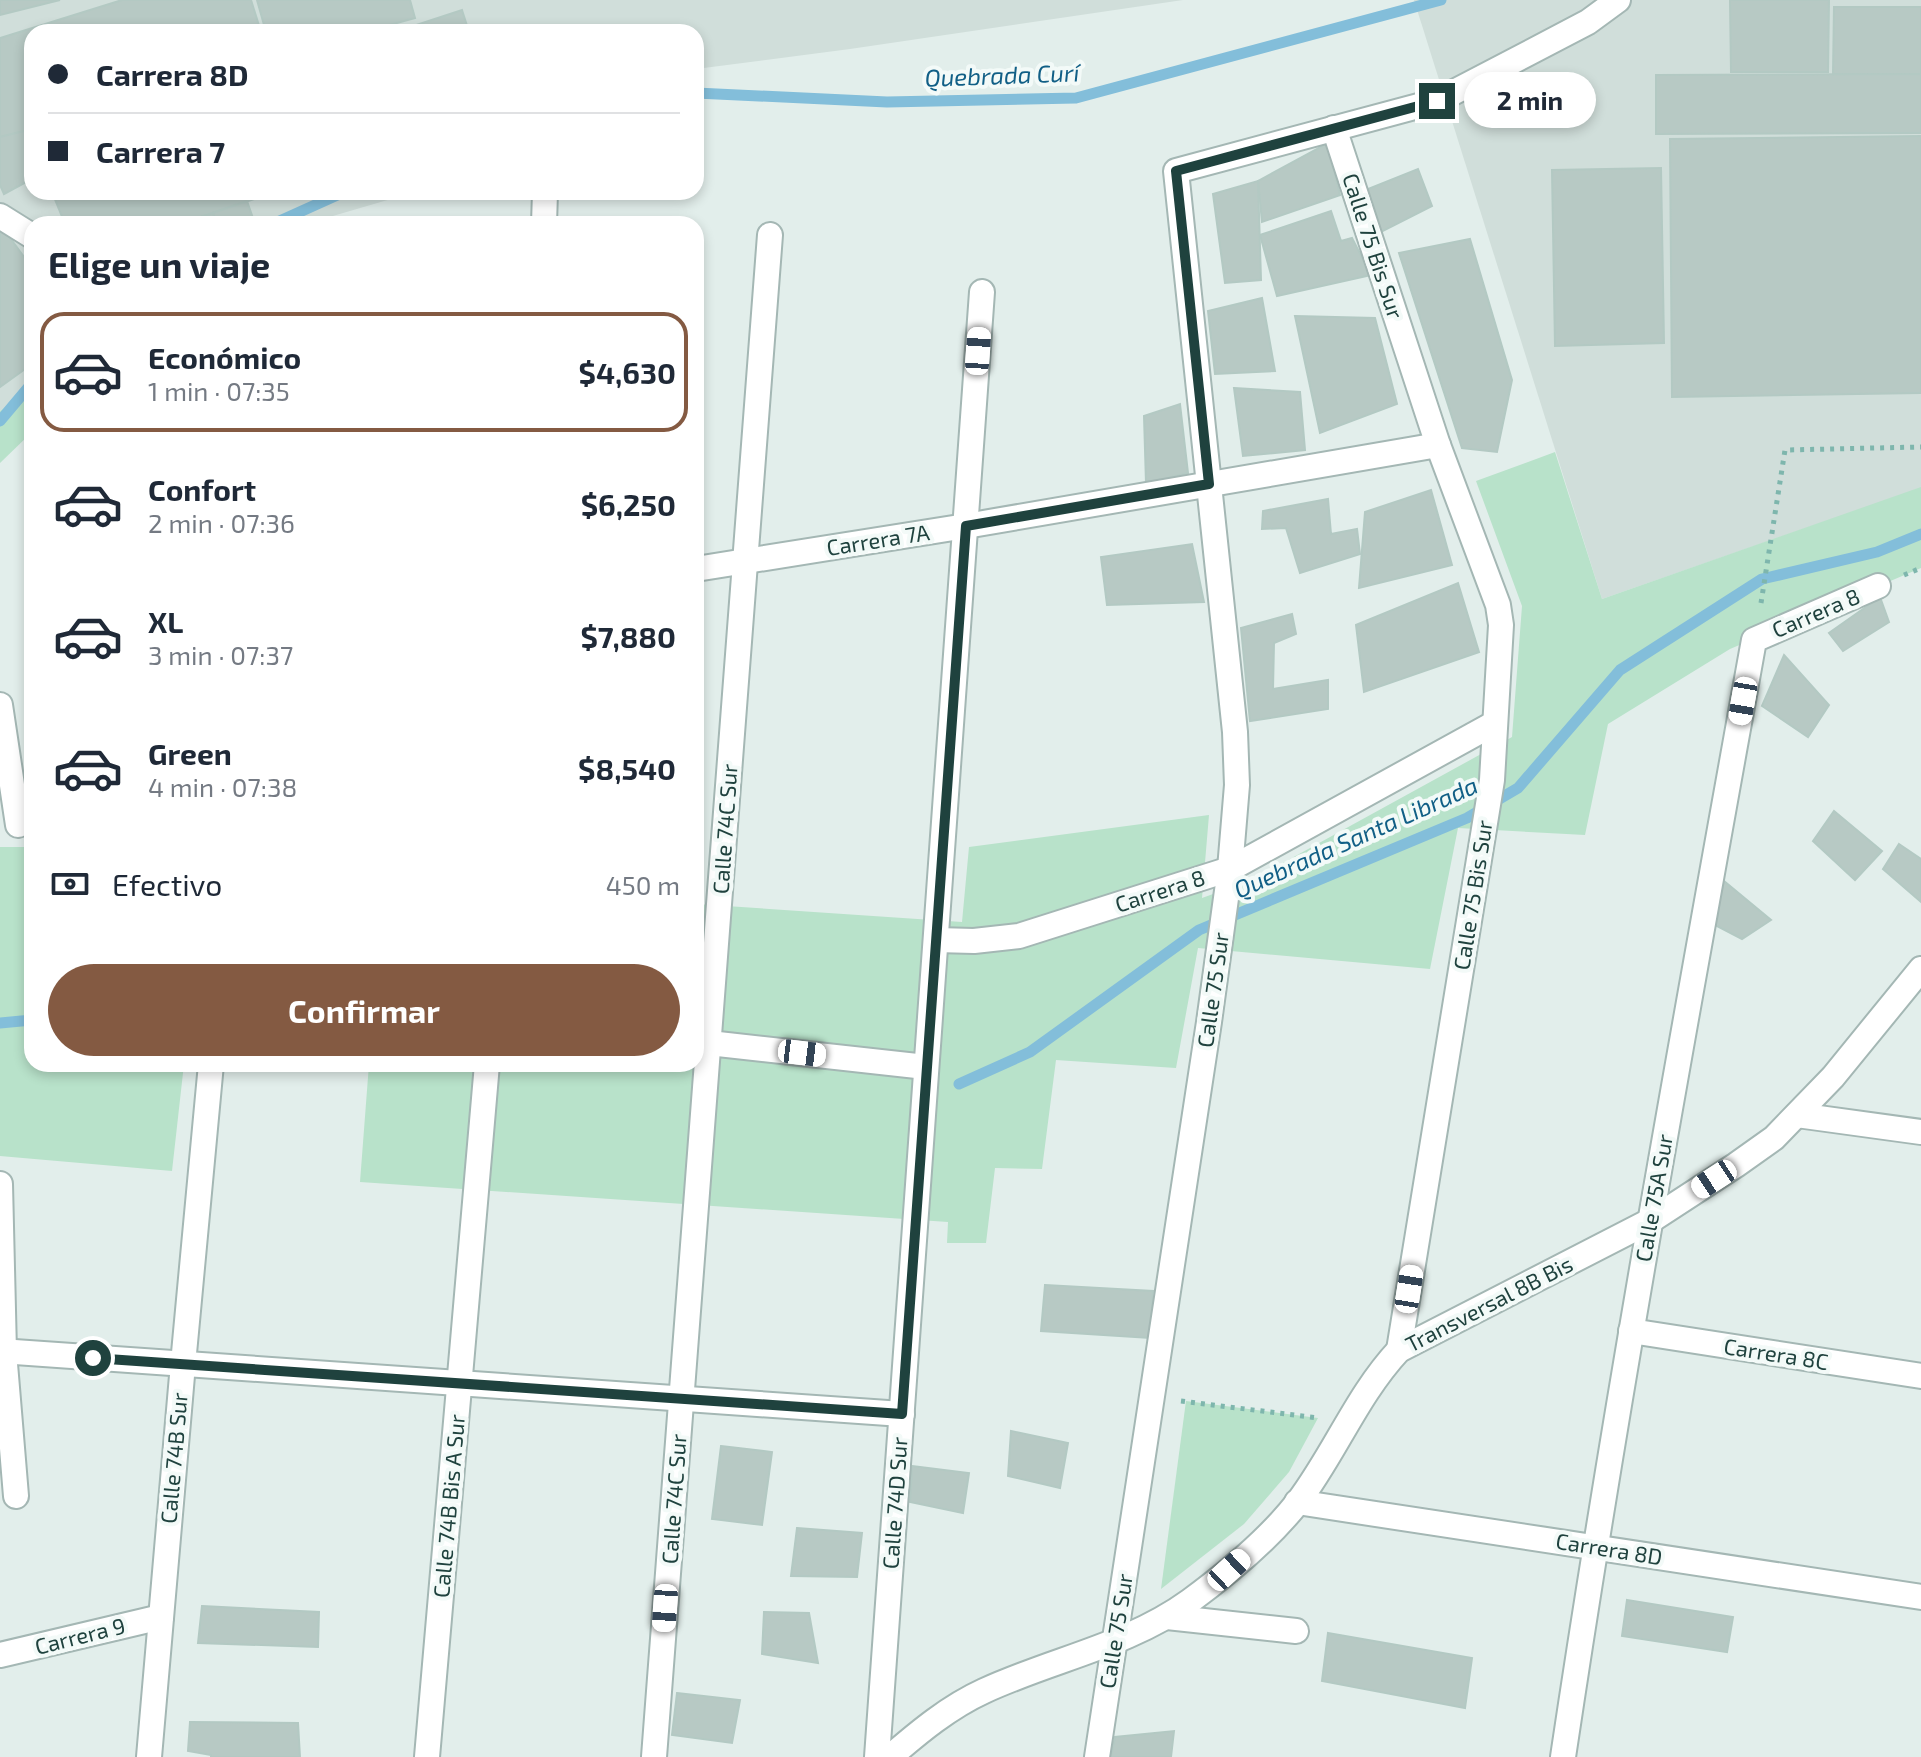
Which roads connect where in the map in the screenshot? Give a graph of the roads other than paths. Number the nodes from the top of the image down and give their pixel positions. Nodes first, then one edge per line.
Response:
1 (1618, 0) edge
2 (1334, 128) junction
3 (0, 216) edge
4 (24, 231) edge
5 (770, 235) dead end
6 (982, 292) dead end
7 (1438, 445) junction
8 (1209, 484) junction
9 (966, 526) junction
10 (745, 561) junction
11 (704, 568) edge
12 (1878, 586) dead end
13 (1754, 640) joint
14 (0, 705) edge
15 (1495, 723) junction
16 (17, 825) edge
17 (1228, 881) junction
18 (936, 940) junction
19 (1921, 969) edge
20 (709, 1043) junction
21 (926, 1067) junction
22 (210, 1072) edge
23 (486, 1072) edge
24 (1797, 1115) junction
25 (1921, 1132) edge
26 (0, 1184) edge
27 (1650, 1221) junction
28 (1631, 1331) junction
29 (1399, 1350) junction
30 (2, 1352) edge
31 (183, 1364) junction
32 (1921, 1376) edge
33 (459, 1383) junction
34 (681, 1399) junction
35 (902, 1414) junction
36 (16, 1496) dead end
37 (1297, 1502) junction
38 (1594, 1547) junction
39 (1921, 1597) edge
40 (161, 1617) junction
41 (1167, 1617) junction
42 (1296, 1631) dead end
43 (1114, 1644) junction
44 (0, 1655) edge
45 (149, 1757) edge
46 (427, 1757) edge
47 (654, 1757) edge
48 (877, 1757) edge
49 (890, 1757) edge
50 (1097, 1757) edge
51 (1563, 1757) edge

1 - 2 street
2 - 7 street, Calle 75 Bis Sur
2 - 8 street, Calle 75 Sur
3 - 4 street
5 - 10 street, Calle 74C Sur
6 - 9 street, Calle 74D Sur
7 - 8 street, Carrera 7A
7 - 15 street, Calle 75 Bis Sur
8 - 9 street, Carrera 7A
8 - 17 street, Calle 75 Sur
9 - 10 street, Carrera 7A
9 - 18 street, Calle 74D Sur
10 - 11 street, Carrera 7A
10 - 20 street, Calle 74C Sur
12 - 13 street, Carrera 8
13 - 27 street, Calle 75A Sur
14 - 16 street
15 - 17 street, Carrera 8
15 - 29 street, Calle 75 Bis Sur
17 - 18 street, Carrera 8
17 - 43 street, Calle 75 Sur
18 - 21 street, Calle 74D Sur
19 - 24 street, Transversal 8B Bis
20 - 21 street
20 - 34 street, Calle 74C Sur
21 - 35 street, Calle 74D Sur
22 - 31 street, Calle 74B Sur
23 - 33 street, Calle 74B Bis A Sur
24 - 25 street
24 - 27 street, Transversal 8B Bis
26 - 30 street
27 - 28 street, Calle 75A Sur
27 - 29 street, Transversal 8B Bis
28 - 32 street, Carrera 8C
28 - 38 street, Calle 75A Sur
29 - 37 street, Transversal 8B Bis
30 - 31 street
30 - 36 street
31 - 33 street
31 - 40 street, Calle 74B Sur
33 - 34 street
33 - 46 street, Calle 74B Bis A Sur
34 - 35 street
34 - 47 street, Calle 74C Sur
35 - 48 street, Calle 74D Sur
37 - 38 street, Carrera 8D
37 - 41 street, Transversal 8B Bis
38 - 39 street, Carrera 8D
38 - 51 street, Calle 75A Sur
40 - 44 street, Carrera 9
40 - 45 street, Calle 74B Sur
41 - 42 street
41 - 43 street, Transversal 8B Bis
43 - 49 street, Transversal 8B Bis
43 - 50 street, Calle 75 Sur

